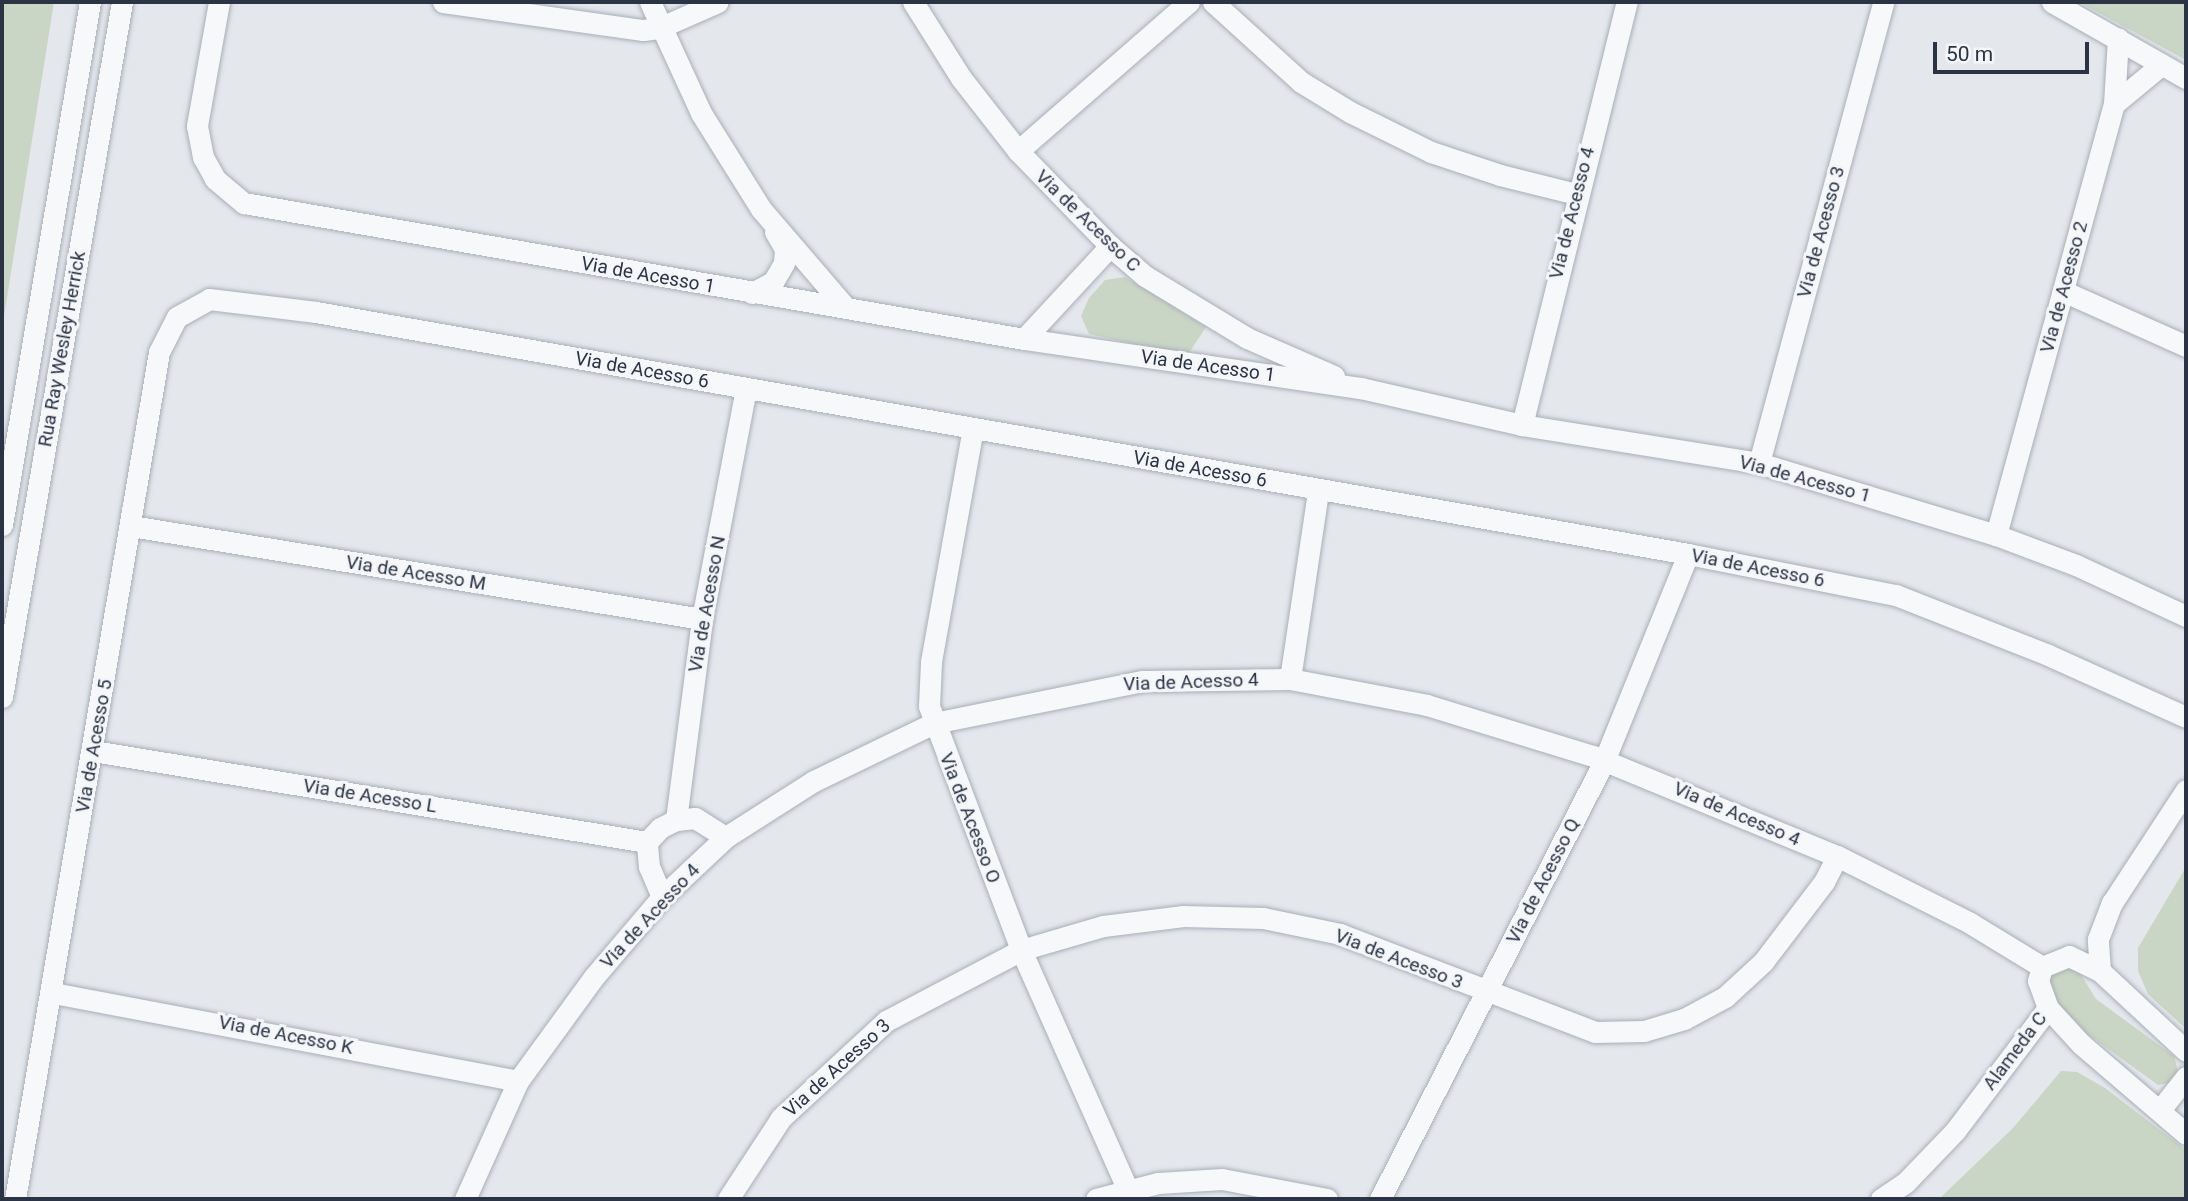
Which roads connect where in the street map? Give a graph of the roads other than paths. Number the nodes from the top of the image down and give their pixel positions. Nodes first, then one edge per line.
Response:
1 (90, 2) edge
2 (122, 2) edge
3 (219, 2) edge
4 (443, 2) edge
5 (650, 2) edge
6 (718, 2) edge
7 (913, 2) edge
8 (1189, 2) edge
9 (1213, 2) edge
10 (1627, 2) edge
11 (1883, 2) edge
12 (2052, 2) edge
13 (659, 28) junction
14 (2118, 38) junction
15 (2162, 64) junction
16 (2186, 78) edge
17 (2114, 104) junction
18 (1018, 151) junction
19 (1576, 194) junction
20 (761, 209) junction
21 (1110, 246) junction
22 (2063, 291) junction
23 (752, 293) junction
24 (194, 306) joint
25 (846, 308) junction
26 (1024, 339) junction
27 (2186, 346) edge
28 (1361, 387) junction
29 (746, 389) junction
30 (1522, 425) junction
31 (973, 428) junction
32 (1759, 463) junction
33 (1318, 491) junction
34 (2, 525) edge
35 (131, 526) junction
36 (1996, 535) junction
37 (1688, 554) junction
38 (2186, 616) edge
39 (702, 619) junction
40 (1290, 679) junction
41 (2, 697) edge
42 (2186, 717) edge
43 (934, 723) junction
44 (93, 751) junction
45 (1604, 761) junction
46 (2186, 789) edge
47 (676, 820) junction
48 (726, 837) junction
49 (647, 842) junction
50 (1837, 856) junction
51 (662, 897) junction
52 (1021, 950) junction
53 (2042, 967) junction
54 (2100, 971) junction
55 (53, 993) junction
56 (1486, 993) junction
57 (2048, 1008) junction
58 (2186, 1051) edge
59 (2186, 1077) edge
60 (518, 1081) junction
61 (2160, 1110) junction
62 (2186, 1134) edge
63 (1127, 1188) junction
64 (15, 1199) edge
65 (465, 1199) edge
66 (728, 1199) edge
67 (1096, 1199) edge
68 (1327, 1199) edge
69 (1381, 1199) edge
70 (1881, 1199) edge

1 - 34 street, Rua Ray Wesley Herrick
2 - 41 street, Rua Ray Wesley Herrick
3 - 23 street, Via de Acesso 1
4 - 13 street
5 - 13 street
6 - 13 street
7 - 18 street, Via de Acesso C
8 - 18 street
9 - 19 street
10 - 19 street, Via de Acesso 4
11 - 32 street, Via de Acesso 3
12 - 14 street
13 - 20 street
14 - 15 street
14 - 17 street, Via de Acesso 2
15 - 16 street
15 - 17 street
17 - 22 street, Via de Acesso 2
18 - 21 street, Via de Acesso C
19 - 30 street, Via de Acesso 4
20 - 23 street
20 - 25 street
21 - 26 street
21 - 28 street, Via de Acesso C
22 - 27 street
22 - 36 street, Via de Acesso 2
23 - 25 street, Via de Acesso 1
24 - 29 street, Via de Acesso 6
24 - 35 street, Via de Acesso 5
25 - 26 street, Via de Acesso 1
26 - 28 street, Via de Acesso 1
28 - 30 street, Via de Acesso 1
29 - 31 street, Via de Acesso 6
29 - 39 street, Via de Acesso N
30 - 32 street, Via de Acesso 1
31 - 33 street, Via de Acesso 6
31 - 43 street, Via de Acesso O
32 - 36 street, Via de Acesso 1
33 - 37 street, Via de Acesso 6
33 - 40 street
35 - 39 street, Via de Acesso M
35 - 44 street, Via de Acesso 5
36 - 38 street, Via de Acesso 1
37 - 42 street, Via de Acesso 6
37 - 45 street, Via de Acesso Q
39 - 47 street, Via de Acesso N
40 - 43 street, Via de Acesso 4
40 - 45 street, Via de Acesso 4
43 - 48 street, Via de Acesso 4
43 - 52 street, Via de Acesso O
44 - 49 street, Via de Acesso L
44 - 55 street, Via de Acesso 5
45 - 50 street, Via de Acesso 4
45 - 56 street, Via de Acesso Q
46 - 54 street
47 - 48 street
47 - 49 street
48 - 51 street, Via de Acesso 4
49 - 51 street
50 - 53 street, Via de Acesso 4
50 - 56 street, Via de Acesso 3
51 - 60 street, Via de Acesso 4
52 - 56 street, Via de Acesso 3
52 - 63 street, Via de Acesso O
52 - 66 street, Via de Acesso 3
53 - 54 street
53 - 57 street, Alameda C
54 - 58 street
55 - 60 street, Via de Acesso K
55 - 64 street, Via de Acesso 5
56 - 69 street, Via de Acesso Q
57 - 61 street
57 - 70 street, Alameda C
59 - 61 street
60 - 65 street, Via de Acesso 4
61 - 62 street
63 - 67 street
63 - 68 street

